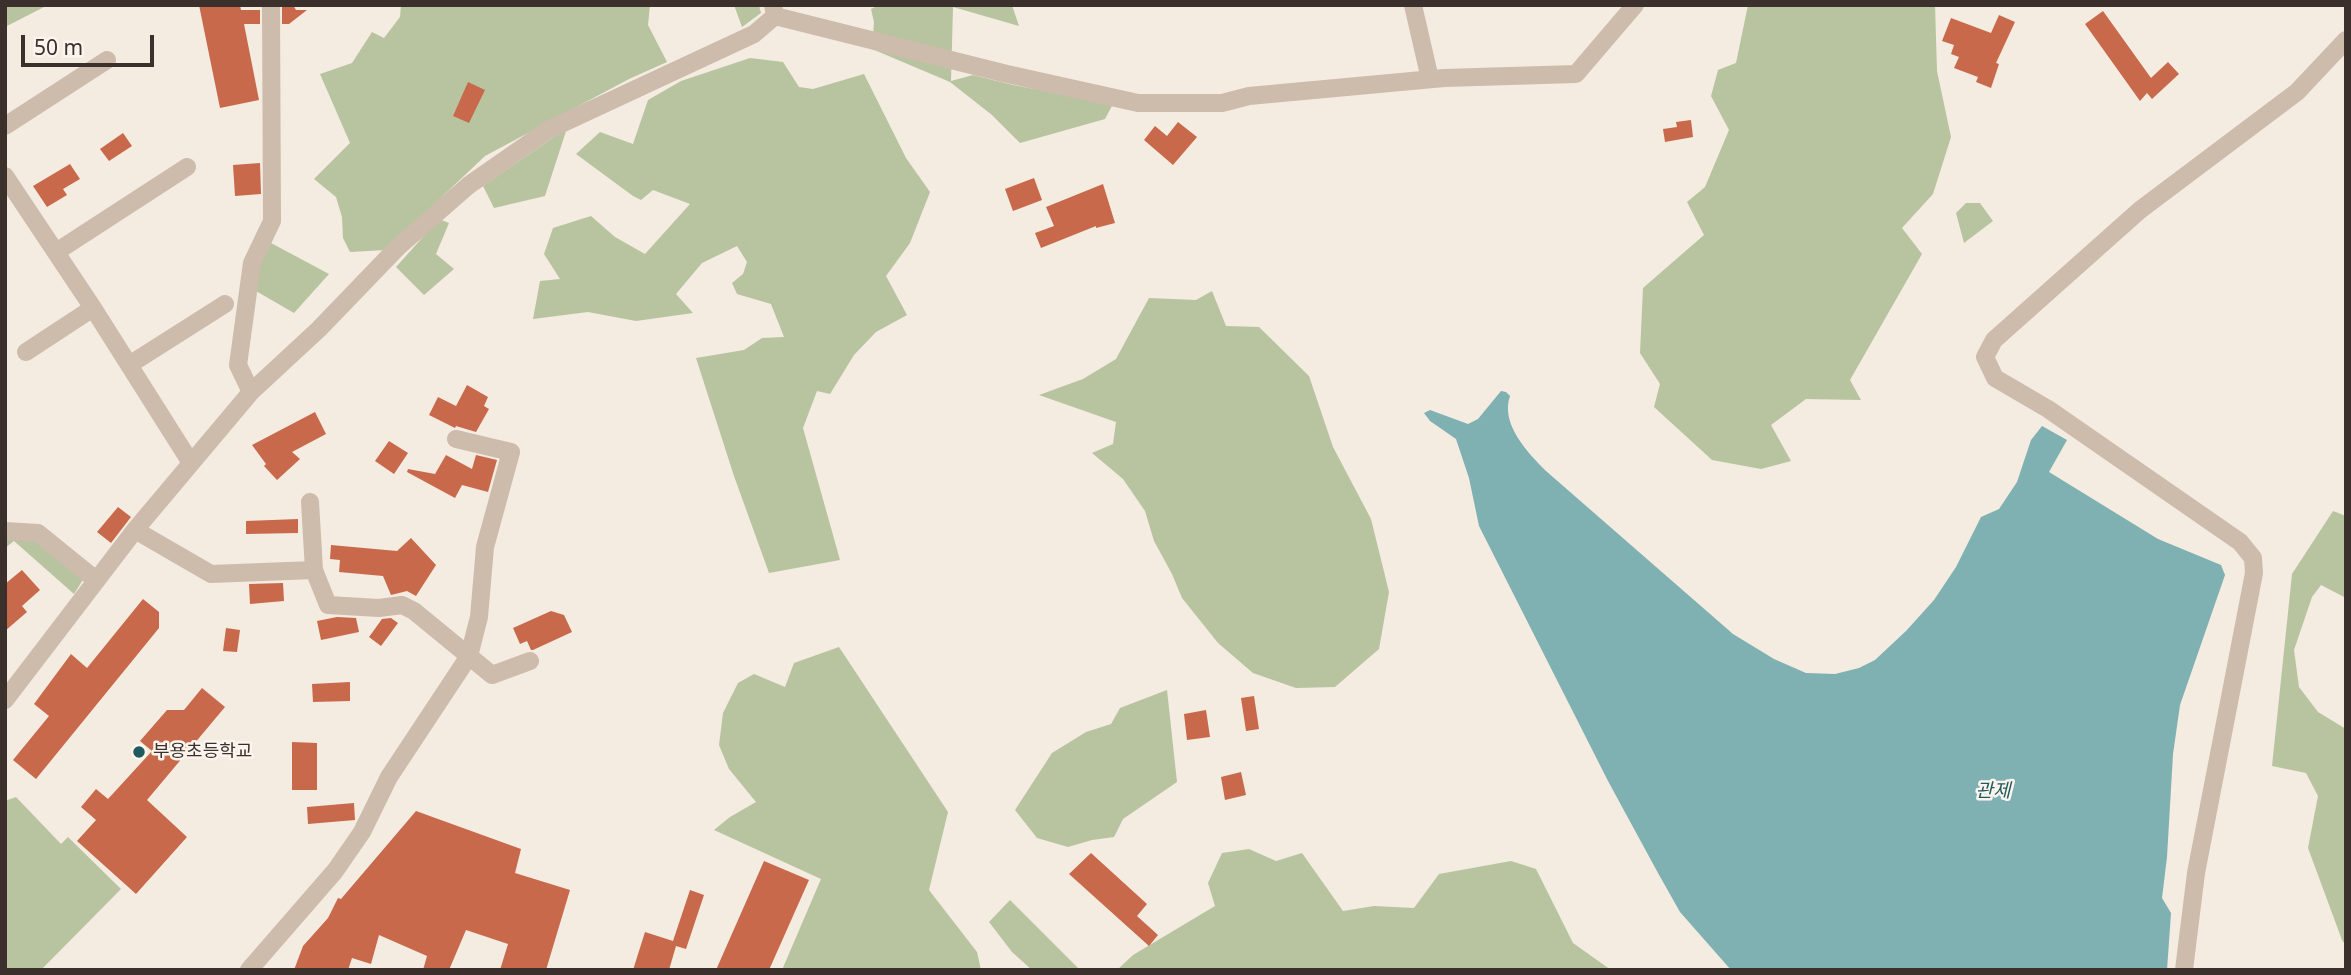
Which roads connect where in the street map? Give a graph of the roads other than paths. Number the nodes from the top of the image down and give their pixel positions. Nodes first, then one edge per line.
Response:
1 (271, 5) edge
2 (1413, 5) edge
3 (1635, 5) edge
4 (774, 10) edge
5 (2346, 40) edge
6 (107, 60) dead end
7 (1430, 79) junction
8 (5, 126) edge
9 (187, 167) dead end
10 (8, 187) edge
11 (56, 252) junction
12 (225, 304) dead end
13 (93, 308) junction
14 (26, 352) dead end
15 (129, 365) junction
16 (251, 392) junction
17 (456, 439) dead end
18 (191, 463) junction
19 (310, 502) dead end
20 (135, 530) junction
21 (5, 531) edge
22 (314, 570) junction
23 (96, 580) junction
24 (469, 656) junction
25 (530, 662) dead end
26 (5, 700) edge
27 (249, 970) edge
28 (2184, 970) edge

1 - 16 street
2 - 7 street
3 - 7 street
4 - 7 street
4 - 16 street
5 - 28 street
6 - 8 street
9 - 11 street
10 - 11 street
11 - 13 street
12 - 15 street
13 - 14 street
13 - 15 street
15 - 18 street
16 - 18 street
17 - 24 street
18 - 20 street
19 - 22 street
20 - 22 street
20 - 23 street
21 - 23 street
22 - 24 street
23 - 26 street
24 - 25 street
24 - 27 street

